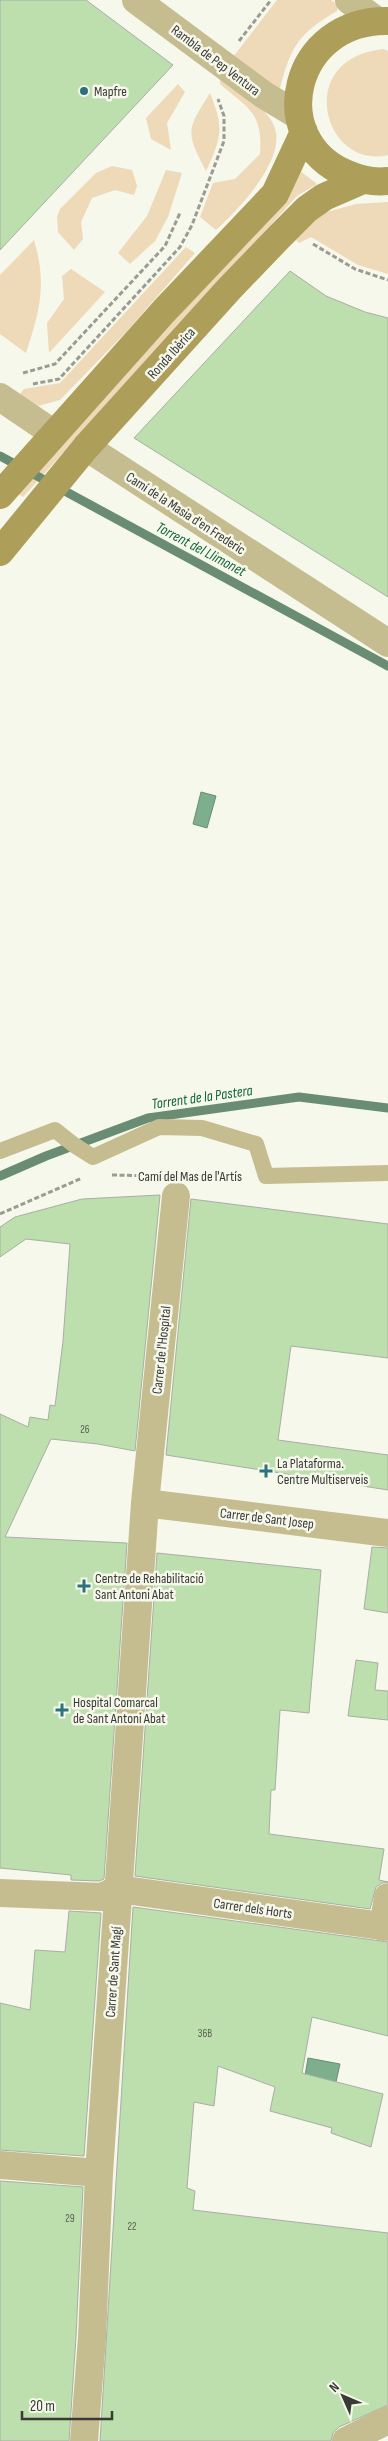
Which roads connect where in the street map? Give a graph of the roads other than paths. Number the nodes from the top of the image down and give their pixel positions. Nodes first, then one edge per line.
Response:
1 (136, 0) edge
2 (350, 0) edge
3 (382, 21) edge
4 (302, 124) junction
5 (376, 181) edge
6 (4, 399) edge
7 (53, 433) junction
8 (86, 447) junction
9 (0, 495) edge
10 (0, 552) edge
11 (388, 643) edge
12 (0, 1151) edge
13 (388, 1173) edge
14 (183, 1186) road end
15 (145, 1503) junction
16 (388, 1533) edge
17 (118, 1889) junction
18 (0, 1893) edge
19 (388, 1897) edge
20 (386, 1927) edge
21 (0, 2165) edge
22 (98, 2173) junction
23 (388, 2420) edge
24 (84, 2441) edge
25 (346, 2441) edge

1 - 4 street, Rambla de Pep Ventura
2 - 3 street
3 - 4 street
4 - 5 street
4 - 7 street
5 - 8 street, Ronda Ibèrica
6 - 7 street
7 - 9 street
8 - 10 street, Ronda Ibèrica
8 - 11 street, Camí de la Masia d'en Frederic
12 - 13 lane
14 - 15 street, Carrer de l'Hospital
15 - 16 street, Carrer de Sant Josep
15 - 17 street, Carrer de Sant Magí
17 - 18 street
17 - 20 street, Carrer dels Horts
17 - 22 street, Carrer de Sant Magí
19 - 20 street
21 - 22 street
22 - 24 street, Carrer de Sant Magí
23 - 25 street

